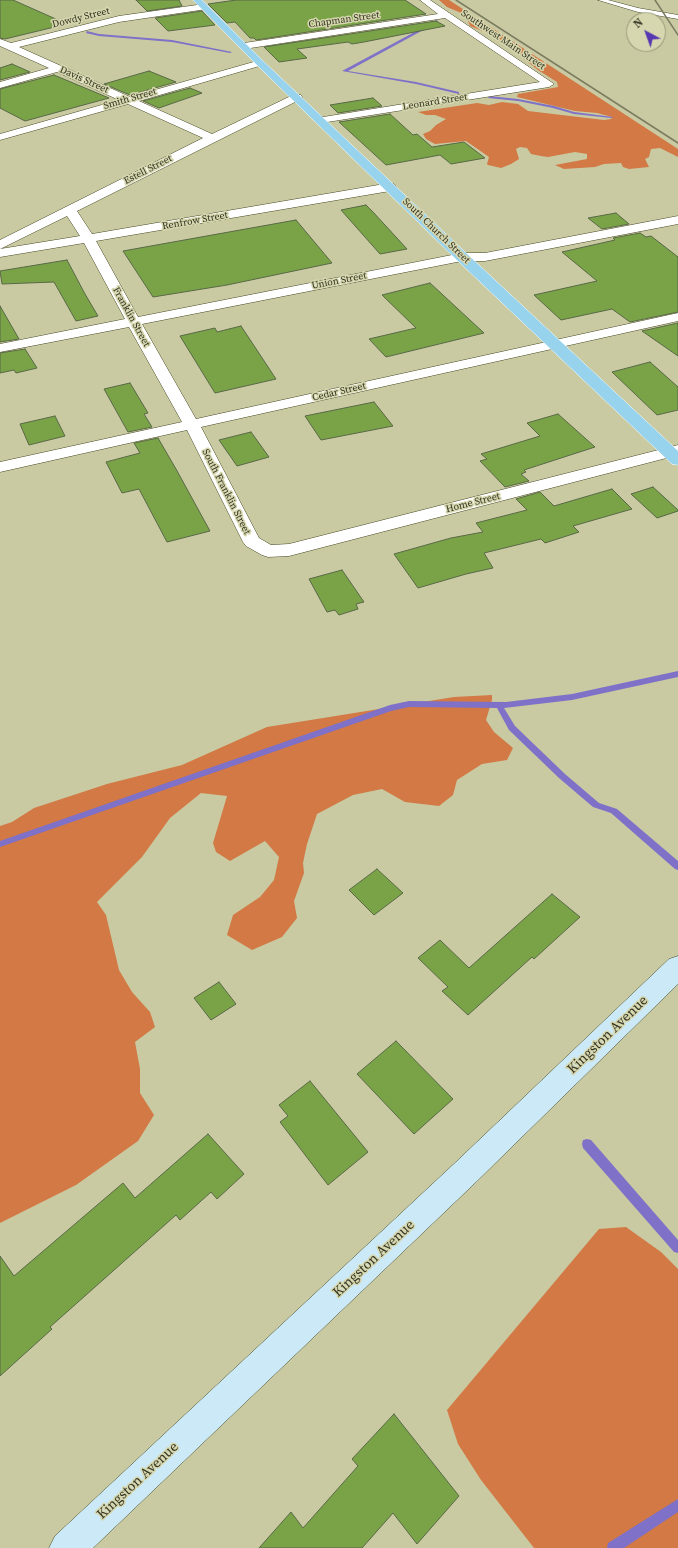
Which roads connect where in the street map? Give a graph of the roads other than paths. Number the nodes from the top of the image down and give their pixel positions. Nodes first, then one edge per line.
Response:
1 (424, 0) edge
2 (601, 0) edge
3 (201, 3) edge
4 (447, 16) junction
5 (678, 17) edge
6 (0, 42) edge
7 (10, 46) junction
8 (244, 46) junction
9 (260, 63) junction
10 (59, 68) junction
11 (548, 84) joint
12 (0, 85) edge
13 (297, 97) junction
14 (129, 100) junction
15 (321, 120) junction
16 (0, 137) edge
17 (212, 138) junction
18 (390, 187) junction
19 (69, 209) junction
20 (678, 220) edge
21 (89, 239) junction
22 (0, 245) edge
23 (0, 254) edge
24 (462, 257) junction
25 (678, 317) edge
26 (133, 321) junction
27 (556, 344) junction
28 (0, 348) edge
29 (192, 425) junction
30 (675, 454) edge
31 (0, 467) edge
32 (268, 551) joint
33 (678, 967) edge
34 (67, 1548) edge

1 - 4 street, Southwest Main Street
2 - 5 lane
3 - 7 street, Dowdy Street
3 - 8 main road, South Church Street
4 - 8 street, Chapman Street
4 - 11 street, Southwest Main Street
6 - 7 street, Davis Street
7 - 10 street, Davis Street
8 - 9 main road, South Church Street
9 - 13 main road, South Church Street
9 - 14 street, Smith Street
10 - 12 street
10 - 14 street, Davis Street
11 - 15 street, Leonard Street
13 - 15 main road, South Church Street
13 - 17 street, Estell Street
14 - 16 street, Smith Street
14 - 17 street, Davis Street
15 - 18 main road, South Church Street
17 - 19 street, Estell Street
18 - 21 street, Renfrow Street
18 - 24 main road, South Church Street
19 - 21 street, Franklin Street
19 - 22 street, Estell Street
20 - 24 street, Union Street
21 - 23 street, Renfrow Street
21 - 26 street, Franklin Street
24 - 26 street, Union Street
24 - 27 main road, South Church Street
25 - 27 street, Cedar Street
26 - 28 street, Union Street
26 - 29 street, Franklin Street
27 - 29 street, Cedar Street
27 - 30 main road, South Church Street
29 - 31 street, Cedar Street
29 - 32 street, South Franklin Street
30 - 32 street, Home Street
33 - 34 street, Kingston Avenue

